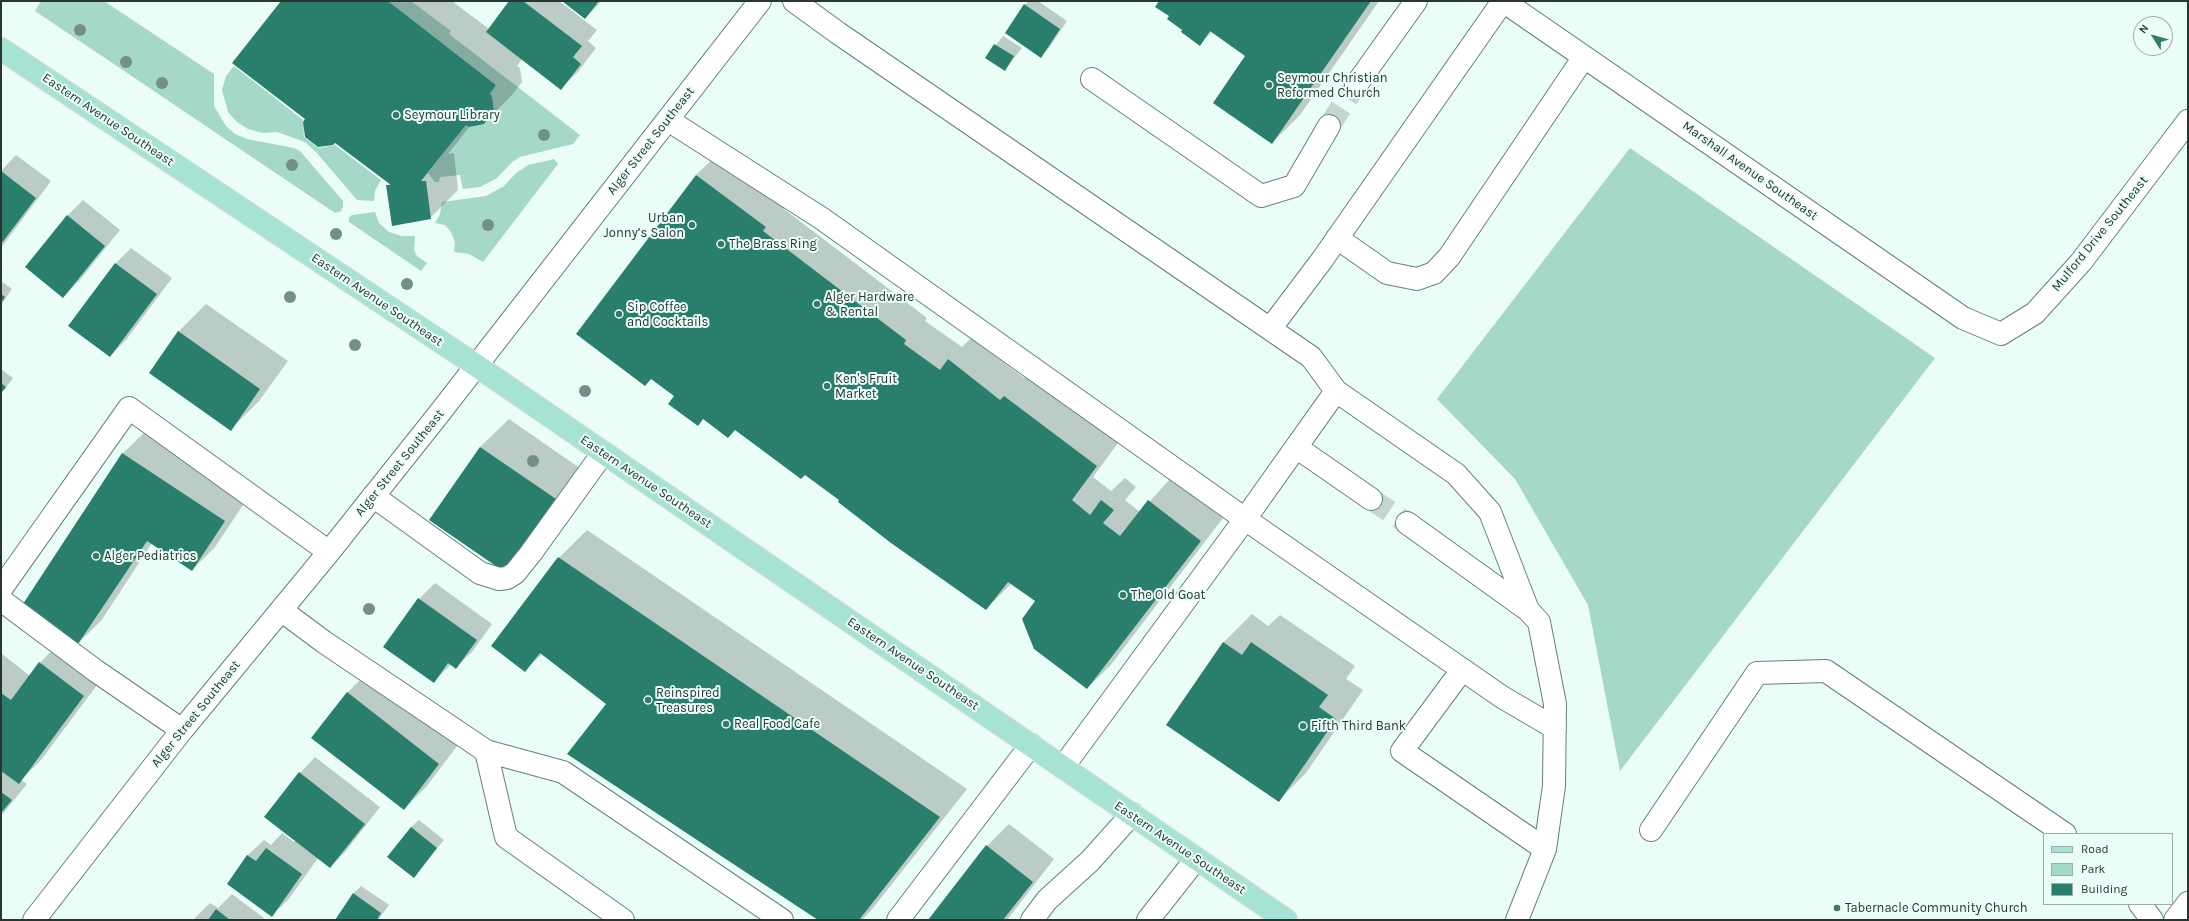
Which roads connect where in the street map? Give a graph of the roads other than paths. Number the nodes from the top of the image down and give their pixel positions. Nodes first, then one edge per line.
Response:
1 (760, 1) edge
2 (794, 1) edge
3 (1416, 1) edge
4 (1503, 1) edge
5 (1, 49) edge
6 (1584, 57) junction
7 (1092, 79) dead end
8 (1356, 85) tunnel mouth
9 (668, 120) junction
10 (2188, 121) edge
11 (1329, 126) tunnel mouth
12 (1337, 238) junction
13 (1270, 329) junction
14 (2001, 334) joint
15 (477, 366) junction
16 (1336, 391) junction
17 (1296, 448) junction
18 (603, 452) junction
19 (373, 496) junction
20 (1371, 499) tunnel mouth
21 (1245, 519) junction
22 (1407, 523) tunnel mouth
23 (329, 552) junction
24 (1, 589) edge
25 (1, 600) edge
26 (281, 610) junction
27 (1528, 610) junction
28 (1462, 670) junction
29 (1555, 728) junction
30 (182, 730) junction
31 (1031, 745) junction
32 (486, 751) junction
33 (1063, 767) junction
34 (1132, 814) junction
35 (1650, 830) dead end
36 (2064, 833) edge
37 (1545, 849) junction
38 (1196, 859) junction
39 (2188, 903) edge
40 (2141, 905) edge
41 (34, 920) edge
42 (623, 920) edge
43 (782, 920) edge
44 (898, 920) edge
45 (1032, 920) edge
46 (1148, 920) edge
47 (1286, 920) edge
48 (1517, 920) edge
49 (2152, 920) edge
50 (2175, 920) edge

1 - 9 street, Alger Street Southeast
2 - 13 street
3 - 8 street
4 - 6 street, Marshall Avenue Southeast
4 - 12 street
5 - 15 main road, Eastern Avenue Southeast
6 - 12 street
6 - 14 street, Marshall Avenue Southeast
7 - 11 street
9 - 15 street, Alger Street Southeast
9 - 21 street
10 - 14 street, Mulford Drive Southeast
12 - 13 street
13 - 16 street
15 - 18 main road, Eastern Avenue Southeast
15 - 19 street, Alger Street Southeast
16 - 17 street
16 - 27 street
17 - 20 street
17 - 21 street
18 - 19 street
18 - 31 main road, Eastern Avenue Southeast
19 - 23 street, Alger Street Southeast
21 - 28 street
21 - 33 street
22 - 27 street
23 - 24 street
23 - 26 street, Alger Street Southeast
25 - 30 street
26 - 30 street, Alger Street Southeast
26 - 32 street
27 - 29 street
28 - 29 street
28 - 37 street
29 - 37 street
30 - 41 street, Alger Street Southeast
31 - 33 main road, Eastern Avenue Southeast
31 - 44 street
32 - 42 street
32 - 43 street
33 - 34 main road, Eastern Avenue Southeast
34 - 38 main road, Eastern Avenue Southeast
34 - 45 street
35 - 36 street
37 - 48 street
38 - 46 street
38 - 47 main road, Eastern Avenue Southeast
39 - 50 street
40 - 49 street

